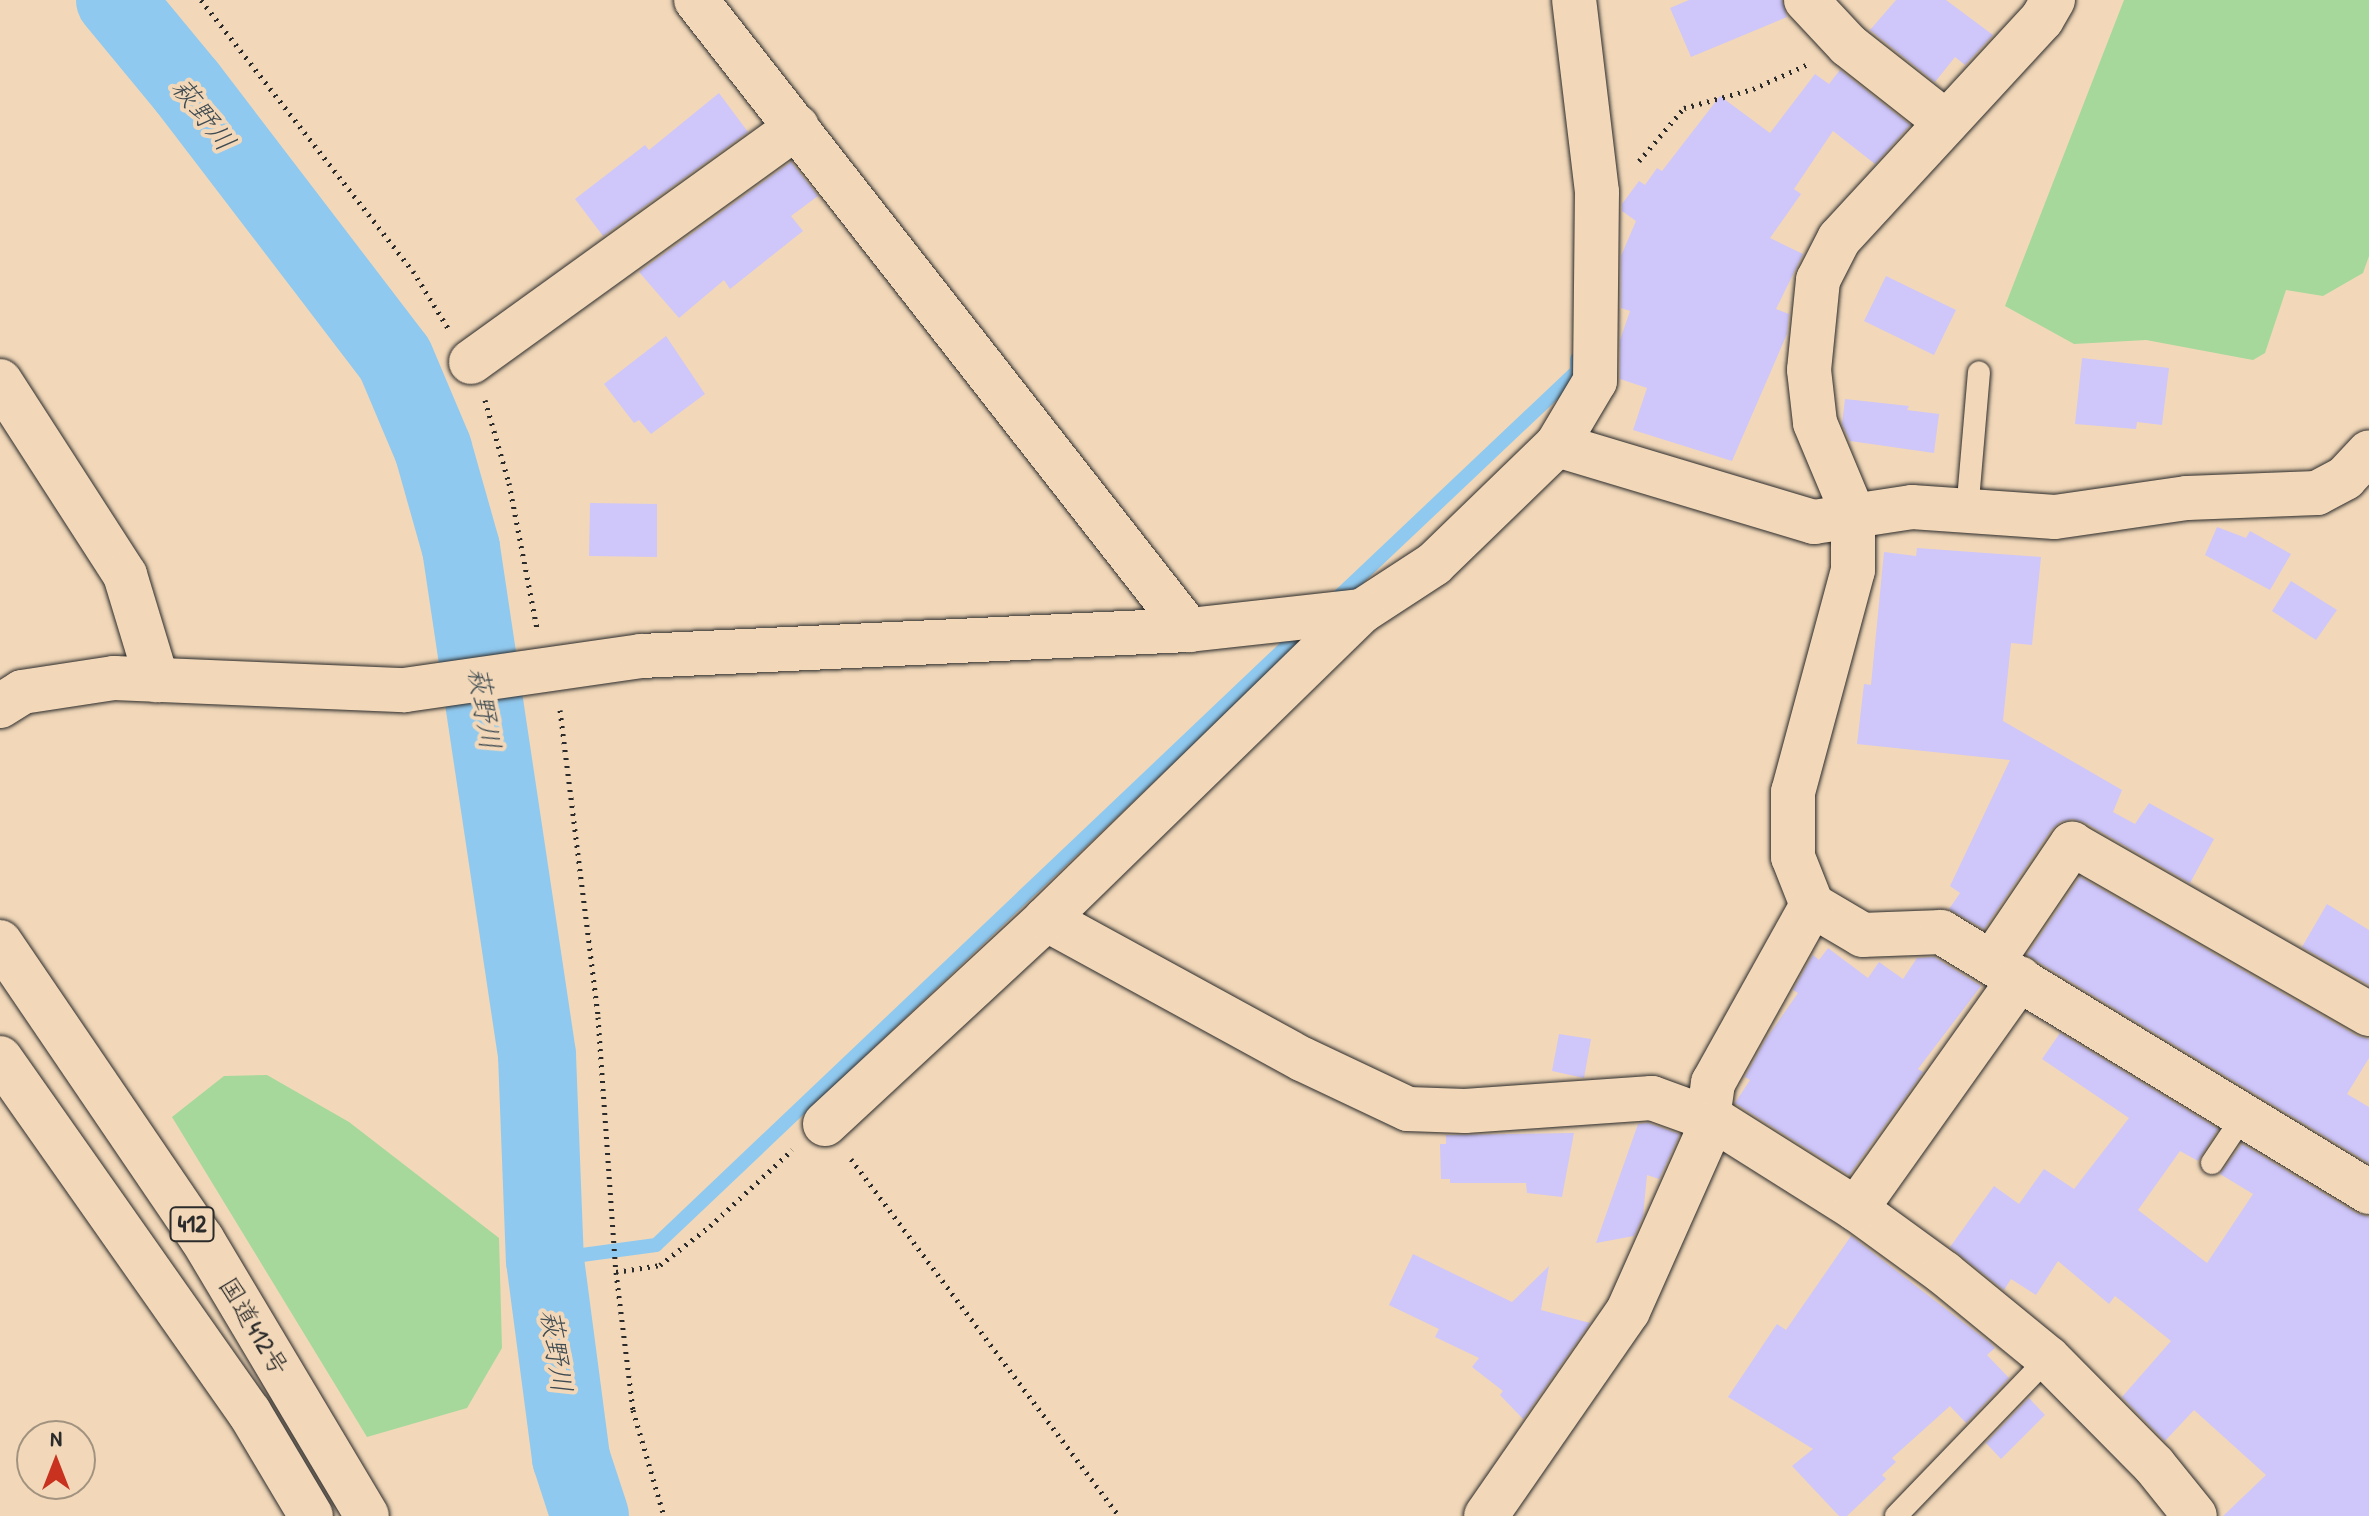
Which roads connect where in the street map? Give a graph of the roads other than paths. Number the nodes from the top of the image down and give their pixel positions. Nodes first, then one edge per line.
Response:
1 (696, 0) edge
2 (1574, 0) edge
3 (1806, 0) edge
4 (2053, 0) edge
5 (1946, 122) junction
6 (797, 127) junction
7 (471, 362) road end
8 (1979, 373) dead end
9 (0, 381) edge
10 (1557, 445) junction
11 (2361, 472) edge
12 (1967, 512) junction
13 (1853, 514) junction
14 (1362, 611) junction
15 (1189, 630) junction
16 (157, 680) junction
17 (0, 706) edge
18 (1812, 905) junction
19 (1046, 919) junction
20 (0, 942) edge
21 (2006, 970) junction
22 (2369, 1014) edge
23 (0, 1058) edge
24 (2244, 1115) junction
25 (1706, 1117) junction
26 (825, 1124) road end
27 (2212, 1163) dead end
28 (2369, 1192) edge
29 (1856, 1209) junction
30 (2048, 1358) junction
31 (311, 1516) edge
32 (367, 1516) edge
33 (1486, 1516) edge
34 (1896, 1516) edge
35 (2195, 1516) edge

1 - 6 main road
2 - 10 main road
3 - 5 main road
4 - 5 main road
5 - 13 main road
6 - 7 main road
6 - 15 main road
8 - 12 lane
9 - 16 main road
10 - 13 main road
10 - 14 main road
11 - 12 main road
12 - 13 main road
13 - 18 main road
14 - 15 main road
14 - 19 main road
15 - 16 main road
16 - 17 main road
18 - 21 main road
18 - 25 main road
19 - 25 main road
19 - 26 main road
20 - 32 main road, 国道412号 / 412
21 - 22 main road
21 - 24 main road
21 - 29 main road
23 - 31 main road, 国道412号 / 412
24 - 27 lane
24 - 28 main road
25 - 29 main road
25 - 33 main road
29 - 30 main road
30 - 34 lane
30 - 35 main road

